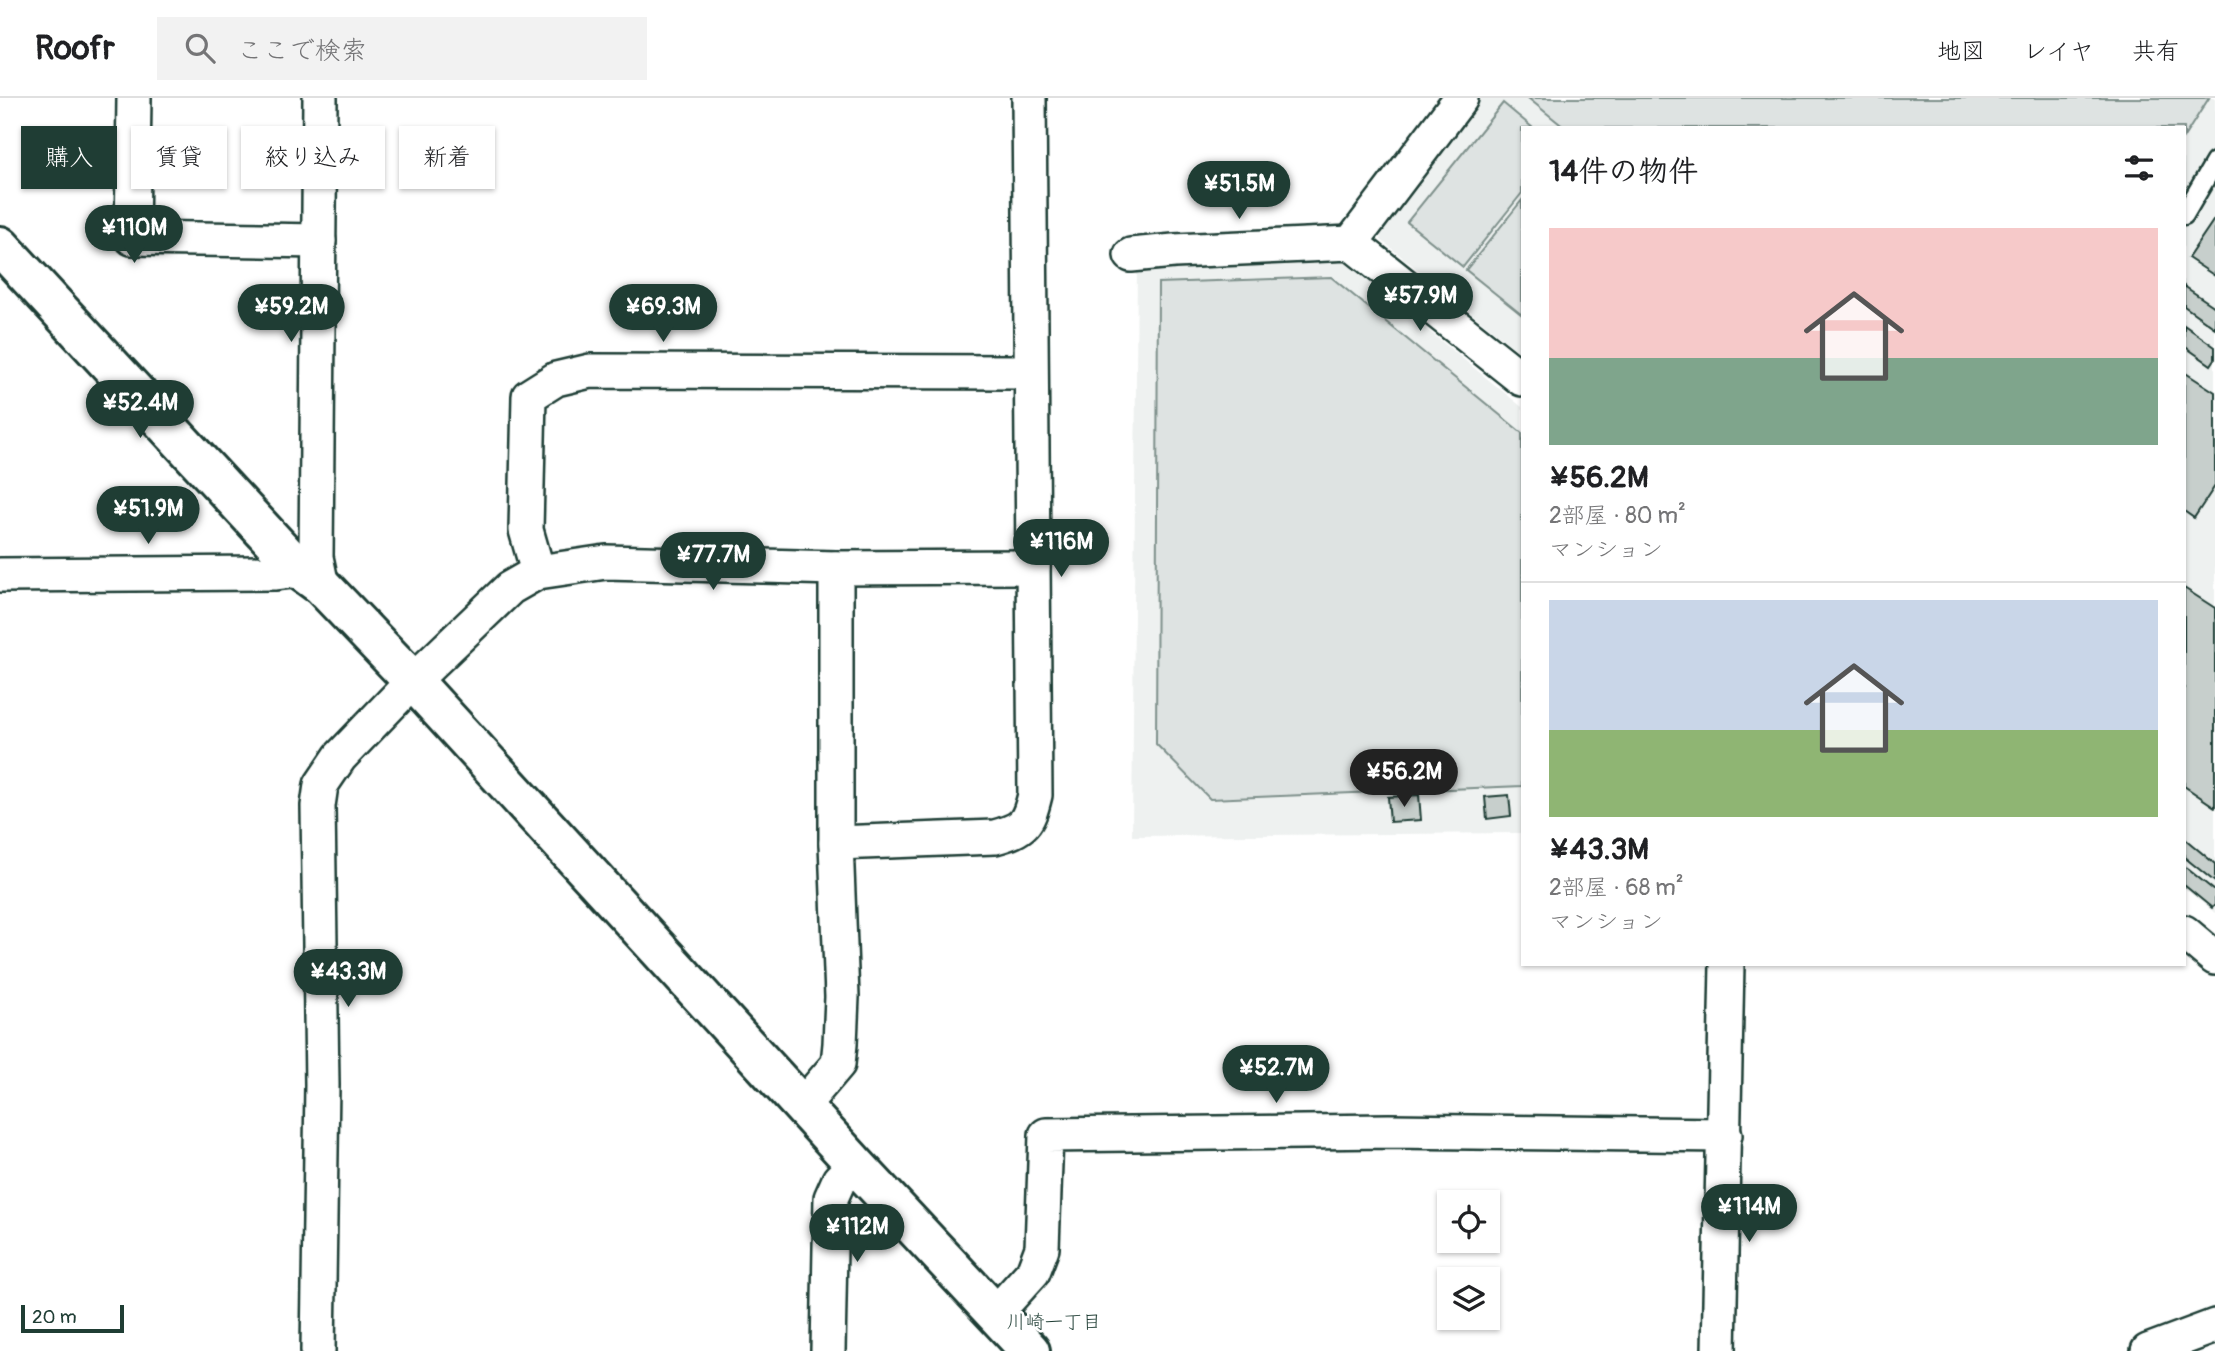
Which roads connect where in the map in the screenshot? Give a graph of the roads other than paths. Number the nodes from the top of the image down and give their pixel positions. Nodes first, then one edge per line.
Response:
1 (134, 98) edge
2 (320, 98) edge
3 (1029, 98) edge
4 (1461, 98) edge
5 (2215, 162) edge
6 (2186, 212) edge
7 (319, 241) junction
8 (1351, 243) junction
9 (0, 246) edge
10 (1131, 255) dead end
11 (1030, 372) junction
12 (1521, 379) edge
13 (1033, 567) junction
14 (836, 568) junction
15 (538, 572) junction
16 (0, 575) edge
17 (311, 578) junction
18 (413, 681) junction
19 (836, 843) junction
20 (2186, 934) edge
21 (2215, 958) edge
22 (1727, 966) edge
23 (803, 1105) junction
24 (1725, 1135) junction
25 (855, 1164) junction
26 (995, 1314) junction
27 (2215, 1326) edge
28 (318, 1351) edge
29 (828, 1351) edge
30 (1030, 1351) edge
31 (1719, 1351) edge
32 (2148, 1351) edge

1 - 7 street
2 - 7 street
3 - 11 street
4 - 8 street
5 - 6 lane
7 - 17 street
8 - 10 street
8 - 12 street
9 - 17 street
11 - 13 street
11 - 15 street
13 - 14 street
13 - 19 street
14 - 15 street
14 - 19 street
15 - 18 street
16 - 17 street
17 - 18 street
18 - 23 street
18 - 28 street
19 - 23 street
20 - 21 street
22 - 24 street
23 - 25 street
24 - 26 street
24 - 31 street
25 - 26 street
25 - 29 street
26 - 30 street
27 - 32 street

